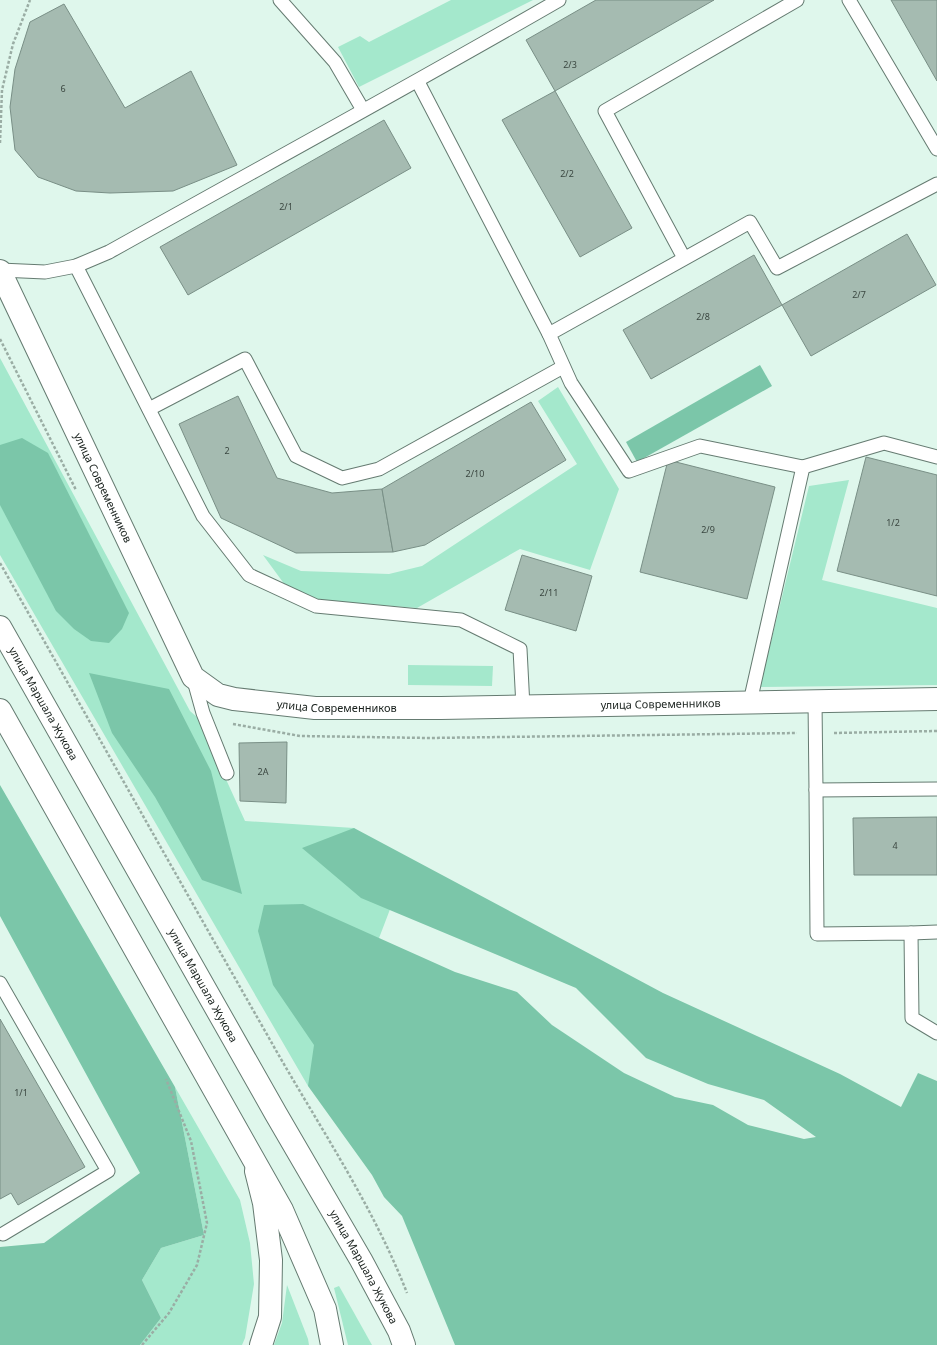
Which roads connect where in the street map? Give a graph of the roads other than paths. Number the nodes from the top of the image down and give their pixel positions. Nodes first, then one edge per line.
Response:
1 (280, 0) edge
2 (559, 0) edge
3 (797, 0) edge
4 (849, 0) edge
5 (418, 82) junction
6 (363, 110) junction
7 (937, 149) edge
8 (937, 184) edge
9 (684, 258) junction
10 (76, 266) junction
11 (0, 271) edge
12 (549, 334) junction
13 (563, 367) junction
14 (149, 409) junction
15 (937, 457) edge
16 (804, 467) junction
17 (0, 627) edge
18 (193, 677) junction
19 (937, 699) edge
20 (815, 701) junction
21 (750, 702) junction
22 (523, 707) junction
23 (0, 710) edge
24 (227, 773) dead end
25 (937, 789) edge
26 (816, 790) junction
27 (937, 932) edge
28 (911, 933) junction
29 (0, 983) edge
30 (937, 1033) edge
31 (251, 1153) junction
32 (3, 1234) dead end
33 (262, 1345) edge
34 (332, 1345) edge
35 (404, 1345) edge

1 - 6 lane
2 - 5 lane
3 - 9 lane
4 - 7 lane
5 - 6 lane
5 - 12 lane
6 - 10 lane
8 - 9 lane
9 - 12 lane
10 - 11 lane
10 - 14 lane
11 - 18 main road, улица Современников
12 - 13 lane
13 - 14 lane
13 - 16 lane
14 - 22 lane
15 - 16 lane
16 - 21 lane
17 - 35 main road, улица Маршала Жукова
18 - 22 main road, улица Современников
18 - 24 lane
19 - 20 main road, улица Современников
20 - 21 main road, улица Современников
20 - 26 lane
21 - 22 main road, улица Современников
23 - 31 main road
25 - 26 lane
26 - 28 lane
27 - 28 lane
28 - 30 lane
29 - 32 lane
31 - 33 main road
31 - 34 main road

